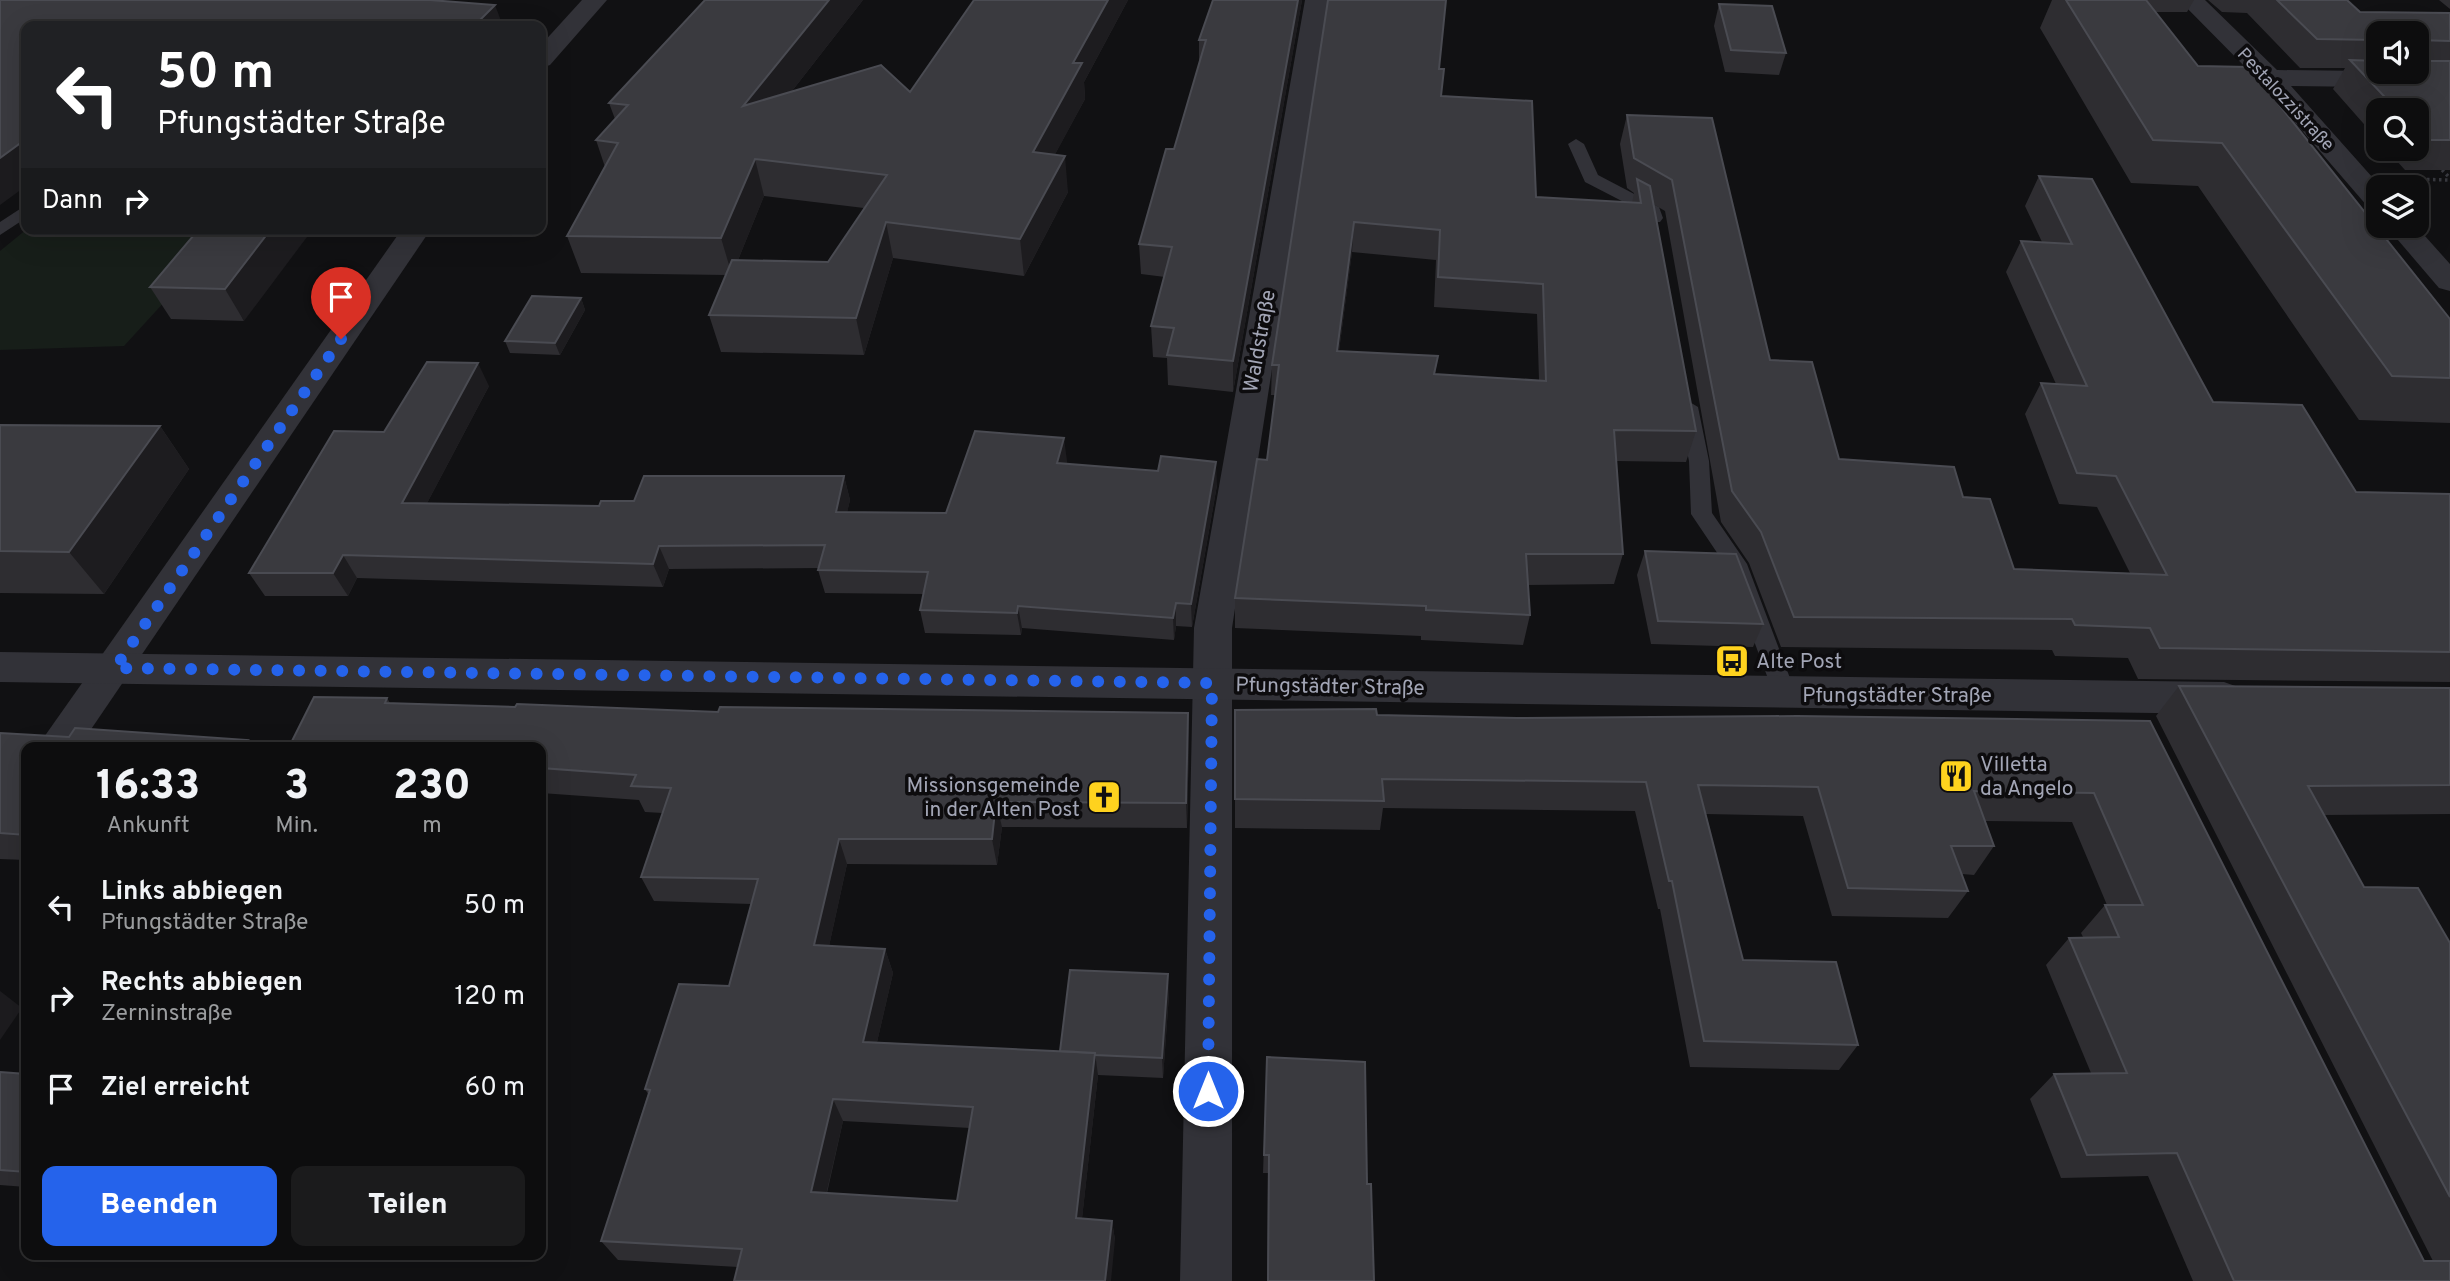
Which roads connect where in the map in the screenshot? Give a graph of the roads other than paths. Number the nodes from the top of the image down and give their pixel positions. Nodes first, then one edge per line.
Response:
1 (595, 0) edge
2 (1317, 0) edge
3 (2192, 0) edge
4 (546, 54) edge
5 (2270, 78) junction
6 (2450, 80) edge
7 (1576, 144) dead end
8 (2366, 187) edge
9 (21, 214) edge
10 (0, 230) edge
11 (413, 235) edge
12 (1657, 238) edge
13 (2411, 238) edge
14 (2450, 282) edge
15 (1684, 383) edge
16 (0, 667) edge
17 (115, 668) junction
18 (1212, 683) junction
19 (1784, 694) junction
20 (2260, 698) edge
21 (61, 742) edge
22 (1206, 1281) edge

1 - 4 street
2 - 18 street, Waldstraße
3 - 5 street, Pestalozzistraße
5 - 6 street
5 - 8 street, Pestalozzistraße
7 - 12 lane
9 - 10 lane
11 - 17 street
13 - 14 street
15 - 19 lane
16 - 17 street, Pfungstädter Straße
17 - 18 street, Pfungstädter Straße
17 - 21 street
18 - 19 street, Pfungstädter Straße
18 - 22 street, Waldstraße
19 - 20 street, Pfungstädter Straße

